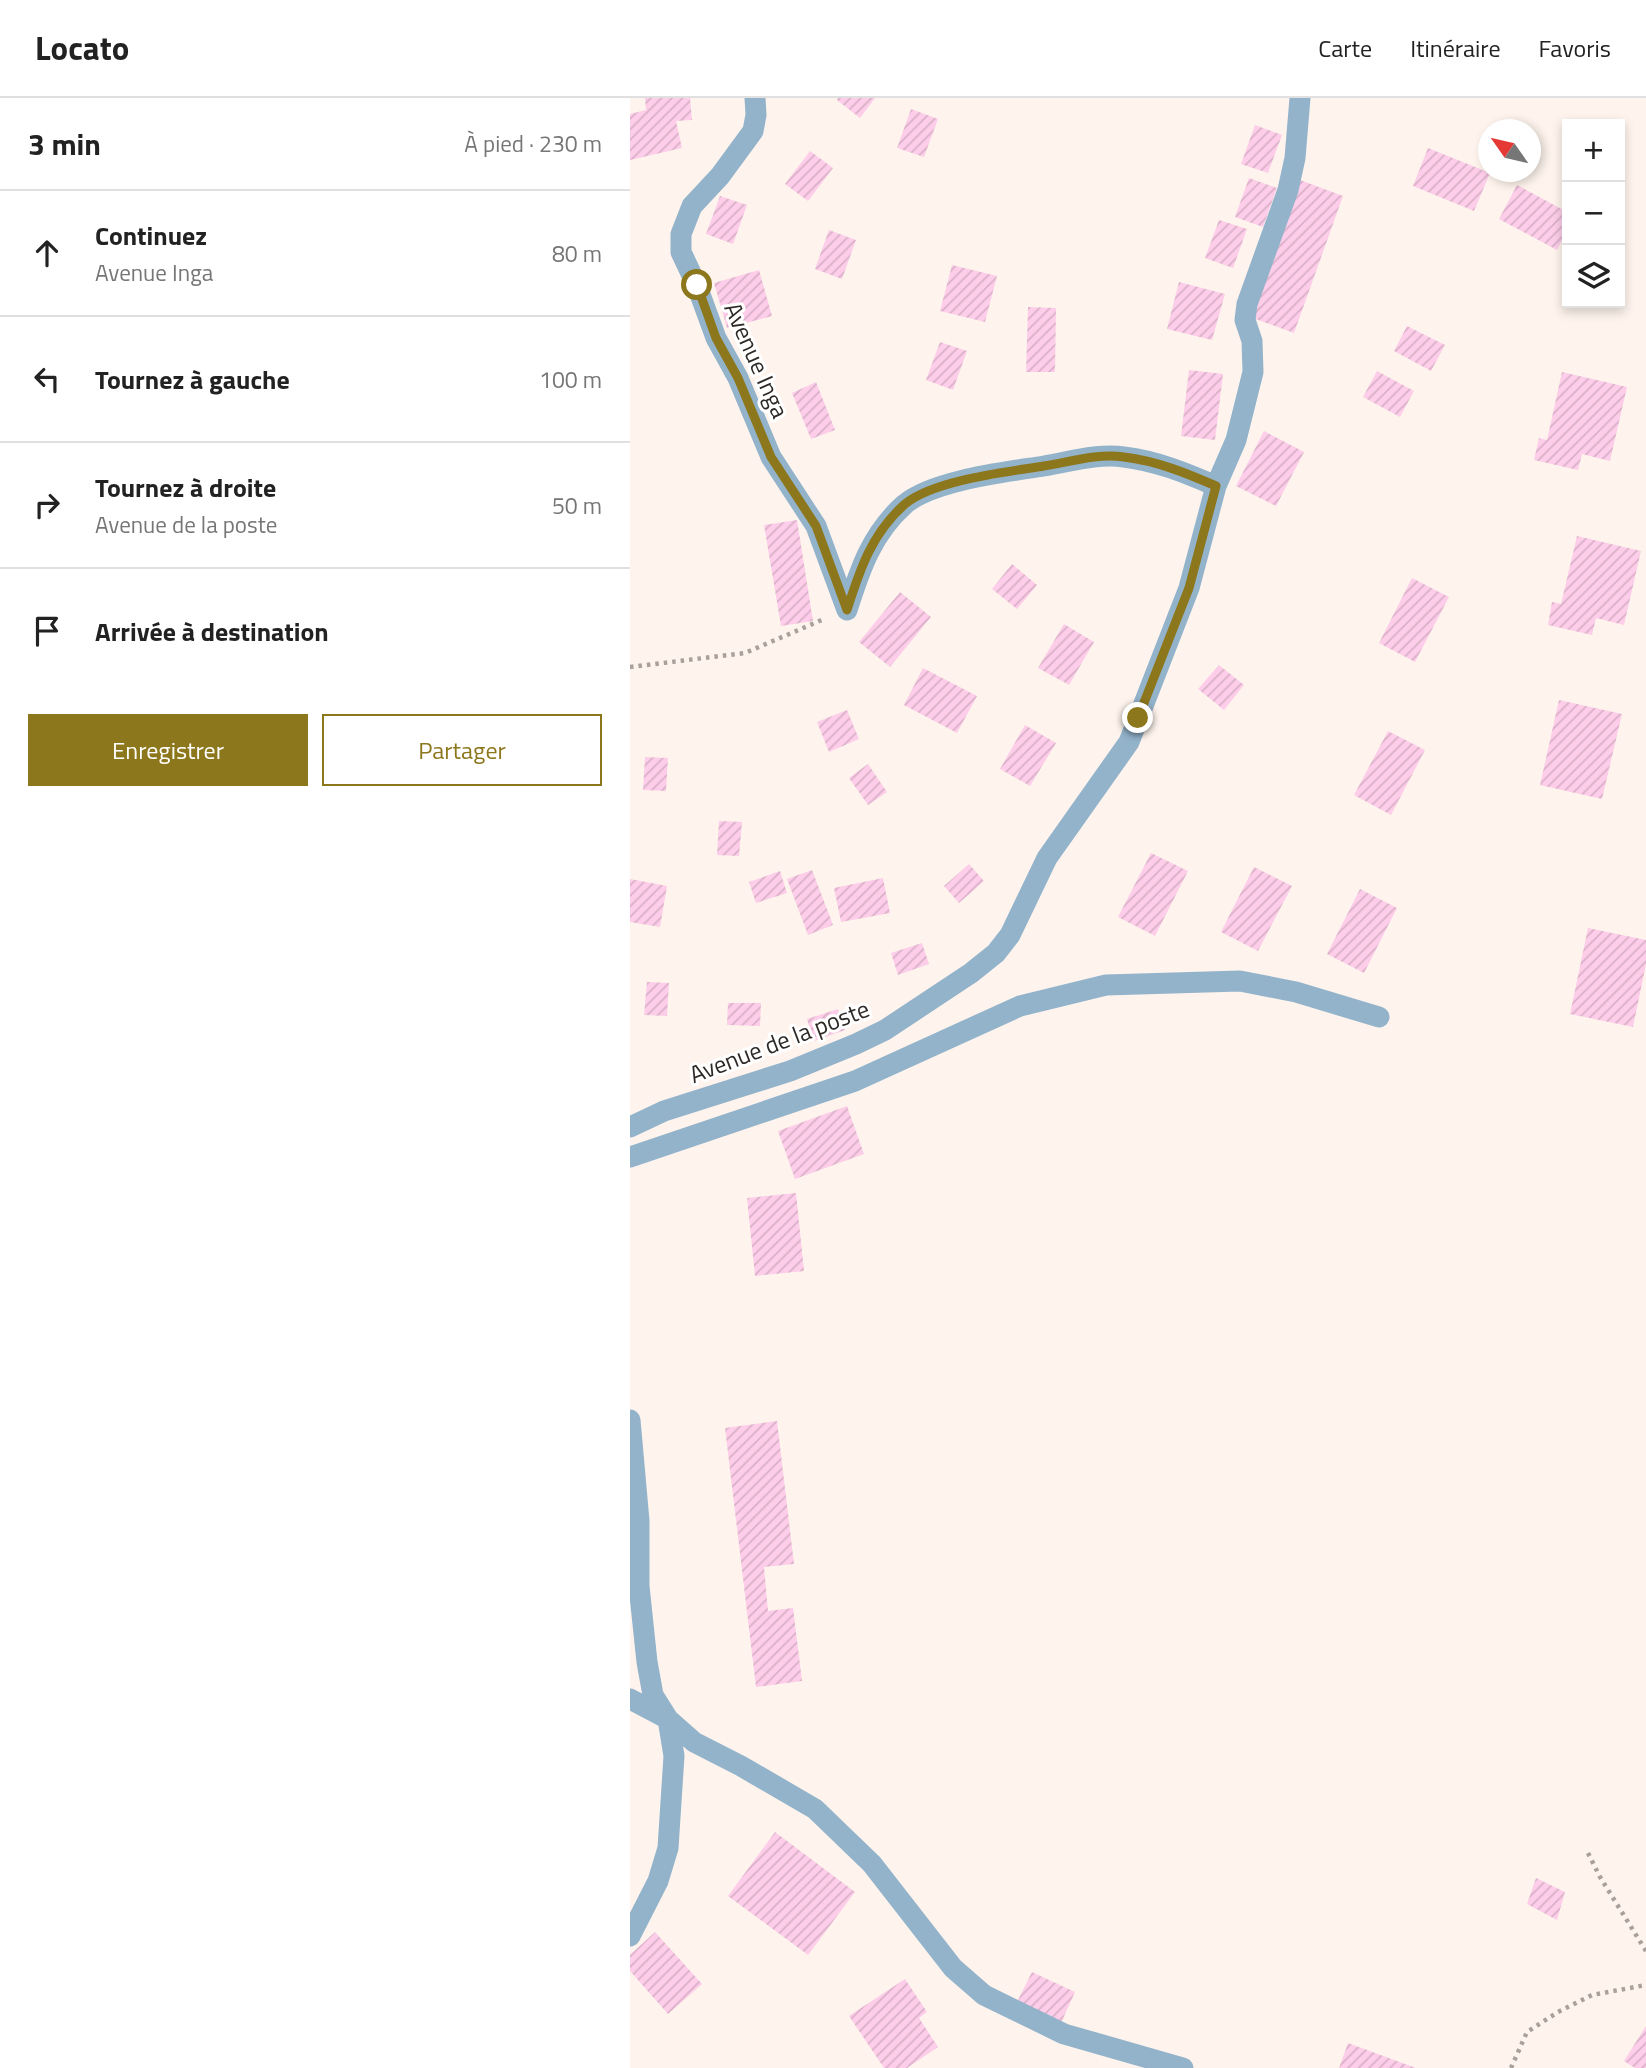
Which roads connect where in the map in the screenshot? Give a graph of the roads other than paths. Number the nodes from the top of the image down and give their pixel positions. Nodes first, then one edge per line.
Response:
1 (755, 98) edge
2 (1300, 98) edge
3 (1216, 486) junction
4 (1379, 1017) dead end
5 (630, 1127) edge
6 (630, 1157) edge
7 (630, 1420) edge
8 (630, 1699) edge
9 (668, 1720) junction
10 (630, 1936) edge
11 (1183, 2068) edge

1 - 3 street, Avenue Inga
2 - 3 street, Avenue de la poste
3 - 5 street, Avenue de la poste
4 - 6 street
7 - 9 street
8 - 9 street
9 - 10 street
9 - 11 street

